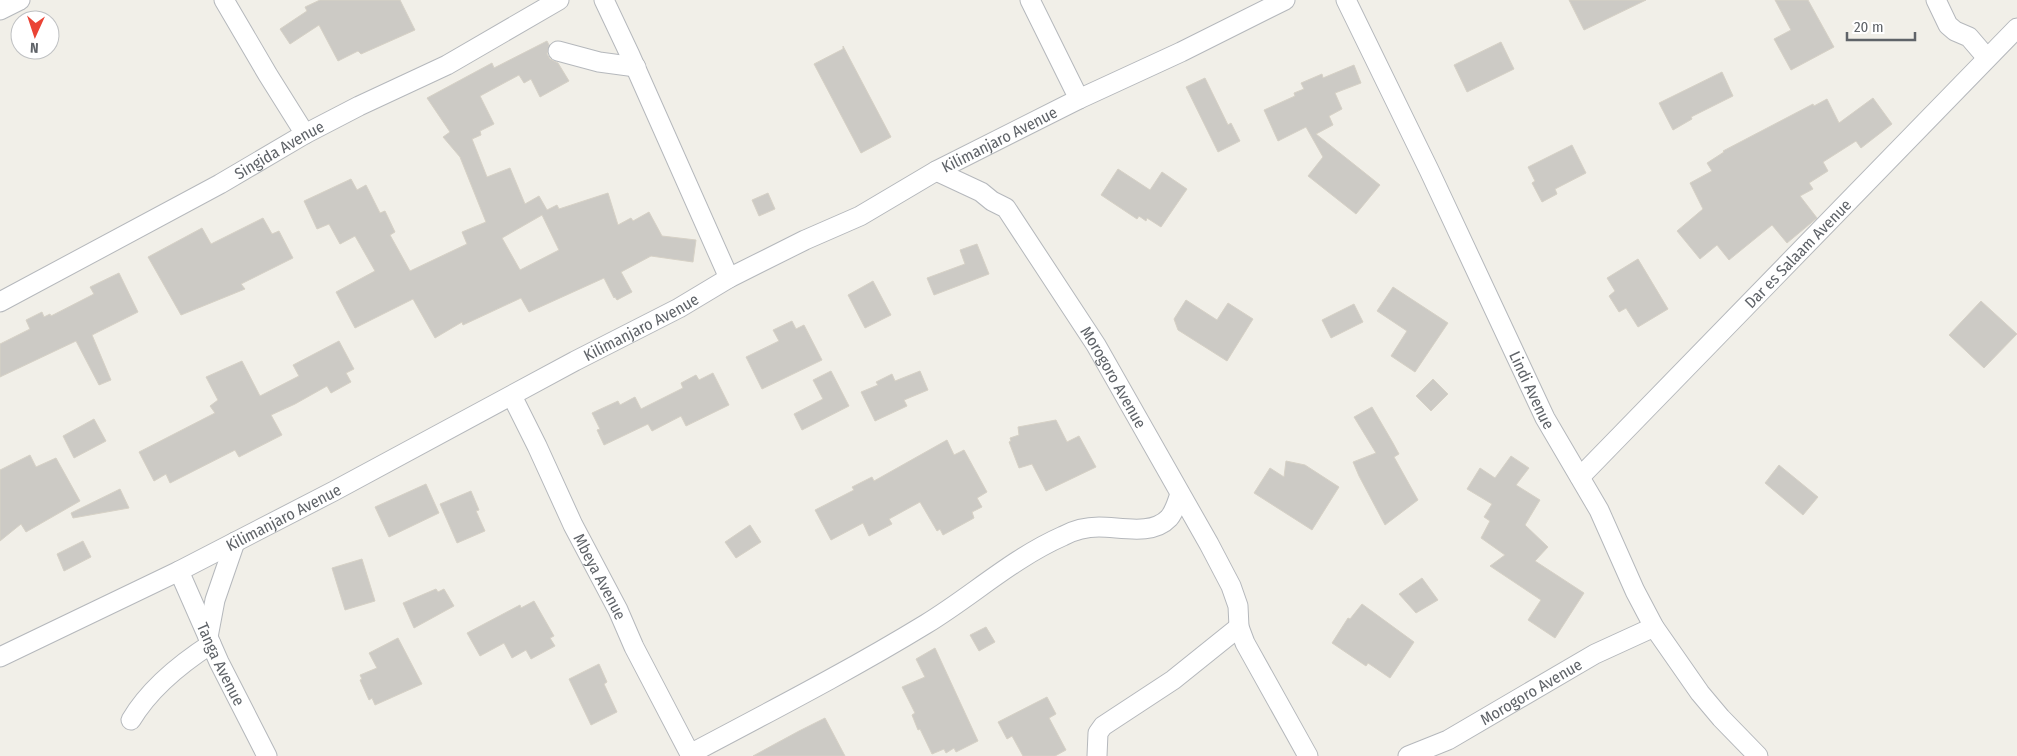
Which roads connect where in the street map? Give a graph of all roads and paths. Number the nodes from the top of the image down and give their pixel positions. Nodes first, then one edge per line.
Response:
1 (20, 0) edge
2 (224, 0) edge
3 (558, 0) edge
4 (604, 0) edge
5 (1030, 0) edge
6 (1285, 0) edge
7 (1346, 0) edge
8 (1936, 0) edge
9 (0, 10) edge
10 (2017, 28) edge
11 (558, 51) dead end
12 (1987, 58) junction
13 (636, 67) junction
14 (1079, 99) junction
15 (305, 134) junction
16 (936, 171) junction
17 (729, 278) junction
18 (0, 302) edge
19 (512, 396) junction
20 (1580, 477) junction
21 (1180, 494) junction
22 (235, 542) junction
23 (179, 571) junction
24 (1239, 627) junction
25 (1654, 627) junction
26 (209, 641) junction
27 (0, 657) edge
28 (132, 720) dead end
29 (690, 755) edge
30 (267, 756) edge
31 (1098, 756) edge
32 (1308, 756) edge
33 (1408, 756) edge
34 (1758, 756) edge

1 - 9 street
2 - 15 street
3 - 15 street, Singida Avenue
4 - 13 street
5 - 14 street
6 - 14 street, Kilimanjaro Avenue
7 - 20 street, Lindi Avenue
8 - 12 street
10 - 12 street, Dar es Salaam Avenue
11 - 13 street
12 - 20 street, Dar es Salaam Avenue
13 - 17 street
14 - 16 street, Kilimanjaro Avenue
15 - 18 street, Singida Avenue
16 - 17 street, Kilimanjaro Avenue
16 - 21 street, Morogoro Avenue
17 - 19 street, Kilimanjaro Avenue
19 - 22 street, Kilimanjaro Avenue
19 - 29 street, Mbeya Avenue
20 - 25 street, Lindi Avenue
21 - 24 street, Morogoro Avenue
21 - 29 street
22 - 23 street, Kilimanjaro Avenue
22 - 26 street
23 - 26 street, Tanga Avenue
23 - 27 street, Kilimanjaro Avenue
24 - 31 street
24 - 32 street, Morogoro Avenue
25 - 33 street, Morogoro Avenue
25 - 34 street, Lindi Avenue
26 - 28 street
26 - 30 street, Tanga Avenue

